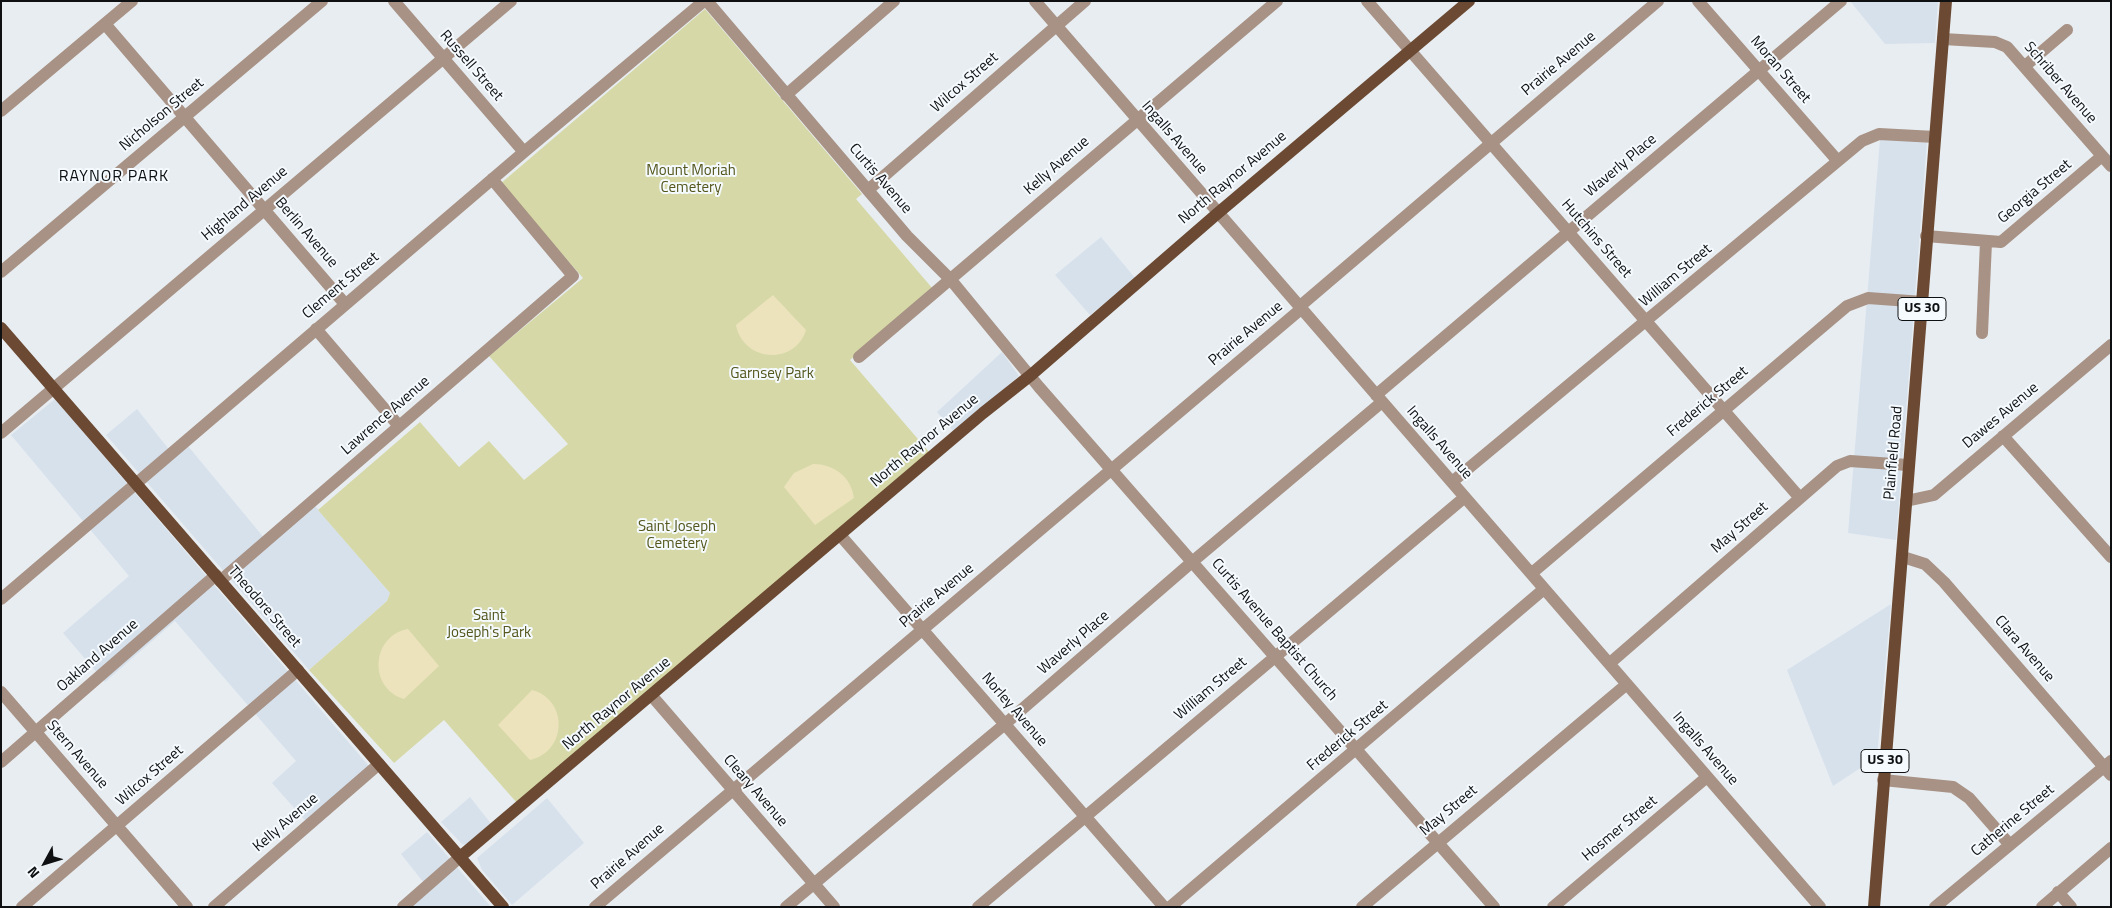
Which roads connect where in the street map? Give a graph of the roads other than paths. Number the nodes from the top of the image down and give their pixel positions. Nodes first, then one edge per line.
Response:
1 (132, 1) edge
2 (322, 1) edge
3 (394, 1) edge
4 (511, 1) edge
5 (706, 1) edge
6 (894, 1) edge
7 (1035, 1) edge
8 (1085, 1) edge
9 (1277, 1) edge
10 (1367, 1) edge
11 (1469, 1) edge
12 (1658, 1) edge
13 (1698, 1) edge
14 (1841, 1) edge
15 (1946, 1) edge
16 (104, 24) junction
17 (1056, 26) junction
18 (2067, 30) dead end
19 (1943, 39) junction
20 (1410, 51) junction
21 (443, 58) junction
22 (2025, 66) junction
23 (1759, 71) junction
24 (786, 95) junction
25 (1, 112) edge
26 (184, 117) junction
27 (1136, 119) junction
28 (1935, 137) junction
29 (1491, 144) junction
30 (524, 152) junction
31 (1837, 160) junction
32 (2106, 161) edge
33 (492, 179) junction
34 (868, 190) junction
35 (264, 210) junction
36 (1218, 213) junction
37 (1568, 232) junction
38 (1926, 236) junction
39 (1986, 242) junction
40 (1, 272) edge
41 (951, 280) junction
42 (1922, 302) junction
43 (346, 304) junction
44 (1300, 308) junction
45 (1646, 322) junction
46 (1, 328) edge
47 (316, 329) junction
48 (1982, 334) dead end
49 (2111, 345) edge
50 (859, 357) dead end
51 (1031, 375) junction
52 (54, 388) junction
53 (1379, 398) junction
54 (1724, 410) junction
55 (399, 426) junction
56 (1, 433) edge
57 (2003, 436) junction
58 (1908, 465) junction
59 (1112, 469) junction
60 (1452, 482) junction
61 (135, 483) junction
62 (1465, 497) junction
63 (1800, 498) junction
64 (1906, 501) junction
65 (840, 535) junction
66 (1903, 557) junction
67 (2111, 557) edge
68 (1192, 562) junction
69 (1532, 573) junction
70 (218, 578) junction
71 (1544, 589) junction
72 (1, 599) edge
73 (922, 630) junction
74 (1275, 656) junction
75 (1610, 663) junction
76 (298, 670) junction
77 (1627, 684) junction
78 (1, 692) edge
79 (652, 696) junction
80 (1005, 724) junction
81 (36, 732) junction
82 (1357, 750) junction
83 (1, 762) edge
84 (380, 764) junction
85 (2108, 767) edge
86 (1707, 777) junction
87 (1883, 780) junction
88 (732, 789) junction
89 (1085, 816) junction
90 (117, 826) junction
91 (1438, 842) junction
92 (2010, 845) junction
93 (2111, 848) edge
94 (460, 857) junction
95 (814, 883) junction
96 (2058, 892) junction
97 (22, 907) edge
98 (187, 907) edge
99 (214, 907) edge
100 (403, 907) edge
101 (503, 907) edge
102 (595, 907) edge
103 (786, 907) edge
104 (834, 907) edge
105 (978, 907) edge
106 (1164, 907) edge
107 (1170, 907) edge
108 (1362, 907) edge
109 (1494, 907) edge
110 (1553, 907) edge
111 (1820, 907) edge
112 (1874, 907) edge
113 (1936, 907) edge
114 (2042, 907) edge
115 (2071, 907) edge

1 - 16 street
2 - 26 street, Nicholson Street
3 - 21 street, Russell Street
4 - 21 street, Highland Avenue
5 - 24 street, Curtis Avenue
5 - 30 street, Clement Street
6 - 24 street
7 - 17 street, Ingalls Avenue
8 - 17 street, Wilcox Street
9 - 27 street, Kelly Avenue
10 - 20 street, Hutchins Street
11 - 20 main road, North Raynor Avenue
12 - 29 street, Prairie Avenue
13 - 23 street, Moran Street
14 - 23 street, Waverly Place
15 - 19 main road, Plainfield Road / US 30
16 - 25 street
16 - 26 street, Berlin Avenue
17 - 27 street, Ingalls Avenue
17 - 34 street, Wilcox Street
18 - 22 street
19 - 22 street, Schriber Avenue
19 - 28 main road, Plainfield Road / US 30
20 - 29 street, Hutchins Street
20 - 36 main road, North Raynor Avenue
21 - 30 street, Russell Street
21 - 35 street, Highland Avenue
22 - 32 street, Schriber Avenue
23 - 31 street, Moran Street
23 - 37 street, Waverly Place
24 - 34 street, Curtis Avenue
26 - 35 street, Berlin Avenue
26 - 40 street, Nicholson Street
27 - 36 street, Ingalls Avenue
27 - 41 street, Kelly Avenue
28 - 31 street, William Street
28 - 38 main road, Plainfield Road / US 30
29 - 37 street, Hutchins Street
29 - 44 street, Prairie Avenue
30 - 33 street, Clement Street
31 - 45 street, William Street
32 - 39 street, Georgia Street
33 - 43 street, Clement Street
33 - 55 street, Lawrence Avenue
34 - 41 street, Curtis Avenue
35 - 43 street, Berlin Avenue
35 - 52 street, Highland Avenue
36 - 44 street, Ingalls Avenue
36 - 51 main road, North Raynor Avenue
37 - 45 street, Hutchins Street
37 - 53 street, Waverly Place
38 - 39 street, Georgia Street
38 - 42 main road, Plainfield Road / US 30
39 - 48 street
41 - 50 street, Kelly Avenue
41 - 51 street, Curtis Avenue
42 - 54 street, Frederick Street
42 - 58 main road, Plainfield Road / US 30
43 - 47 street, Clement Street
44 - 53 street, Ingalls Avenue
44 - 59 street, Prairie Avenue
45 - 54 street, Hutchins Street
45 - 60 street, William Street
46 - 52 main road, Theodore Street
47 - 55 street
47 - 61 street, Clement Street
49 - 57 street, Dawes Avenue
51 - 59 street, Curtis Avenue Baptist Church
51 - 65 main road, North Raynor Avenue
52 - 56 street, Highland Avenue
52 - 61 main road, Theodore Street
53 - 60 street, Ingalls Avenue
53 - 68 street, Waverly Place
54 - 63 street, Hutchins Street
54 - 69 street, Frederick Street
55 - 70 street, Lawrence Avenue
57 - 64 street, Dawes Avenue
57 - 67 street
58 - 63 street, May Street
58 - 64 main road, Plainfield Road / US 30
59 - 68 street, Curtis Avenue Baptist Church
59 - 73 street, Prairie Avenue
60 - 62 street, Ingalls Avenue
61 - 70 main road, Theodore Street
61 - 72 street, Clement Street
62 - 69 street, Ingalls Avenue
62 - 74 street, William Street
63 - 75 street, May Street
64 - 66 main road, Plainfield Road / US 30
65 - 73 street, Norley Avenue
65 - 79 main road, North Raynor Avenue
66 - 85 street, Clara Avenue
66 - 87 main road, Plainfield Road / US 30
68 - 74 street, Curtis Avenue Baptist Church
68 - 80 street, Waverly Place
69 - 71 street, Ingalls Avenue
70 - 76 main road, Theodore Street
70 - 81 street, Oakland Avenue
71 - 75 street, Ingalls Avenue
71 - 82 street, Frederick Street
73 - 80 street, Norley Avenue
73 - 88 street, Prairie Avenue
74 - 82 street, Curtis Avenue Baptist Church
74 - 89 street, William Street
75 - 77 street, Ingalls Avenue
76 - 84 main road, Theodore Street
76 - 90 street, Wilcox Street
77 - 86 street, Ingalls Avenue
77 - 91 street, May Street
78 - 81 street, Stern Avenue
79 - 88 street, Cleary Avenue
79 - 94 main road, North Raynor Avenue
80 - 89 street, Norley Avenue
80 - 95 street, Waverly Place
81 - 83 street, Oakland Avenue
81 - 90 street, Stern Avenue
82 - 91 street, Curtis Avenue Baptist Church
82 - 107 street, Frederick Street
84 - 94 main road, Theodore Street
84 - 99 street, Kelly Avenue
85 - 92 street, Catherine Street
86 - 110 street, Hosmer Street
86 - 111 street, Ingalls Avenue
87 - 92 street
87 - 112 main road, Plainfield Road / US 30
88 - 95 street, Cleary Avenue
88 - 102 street, Prairie Avenue
89 - 105 street, William Street
89 - 106 street, Norley Avenue
90 - 97 street, Wilcox Street
90 - 98 street, Stern Avenue
91 - 108 street, May Street
91 - 109 street, Curtis Avenue Baptist Church
92 - 113 street, Catherine Street
93 - 96 street
94 - 100 street, North Raynor Avenue
94 - 101 main road, Theodore Street
95 - 103 street, Waverly Place
95 - 104 street, Cleary Avenue
96 - 114 street
96 - 115 street

